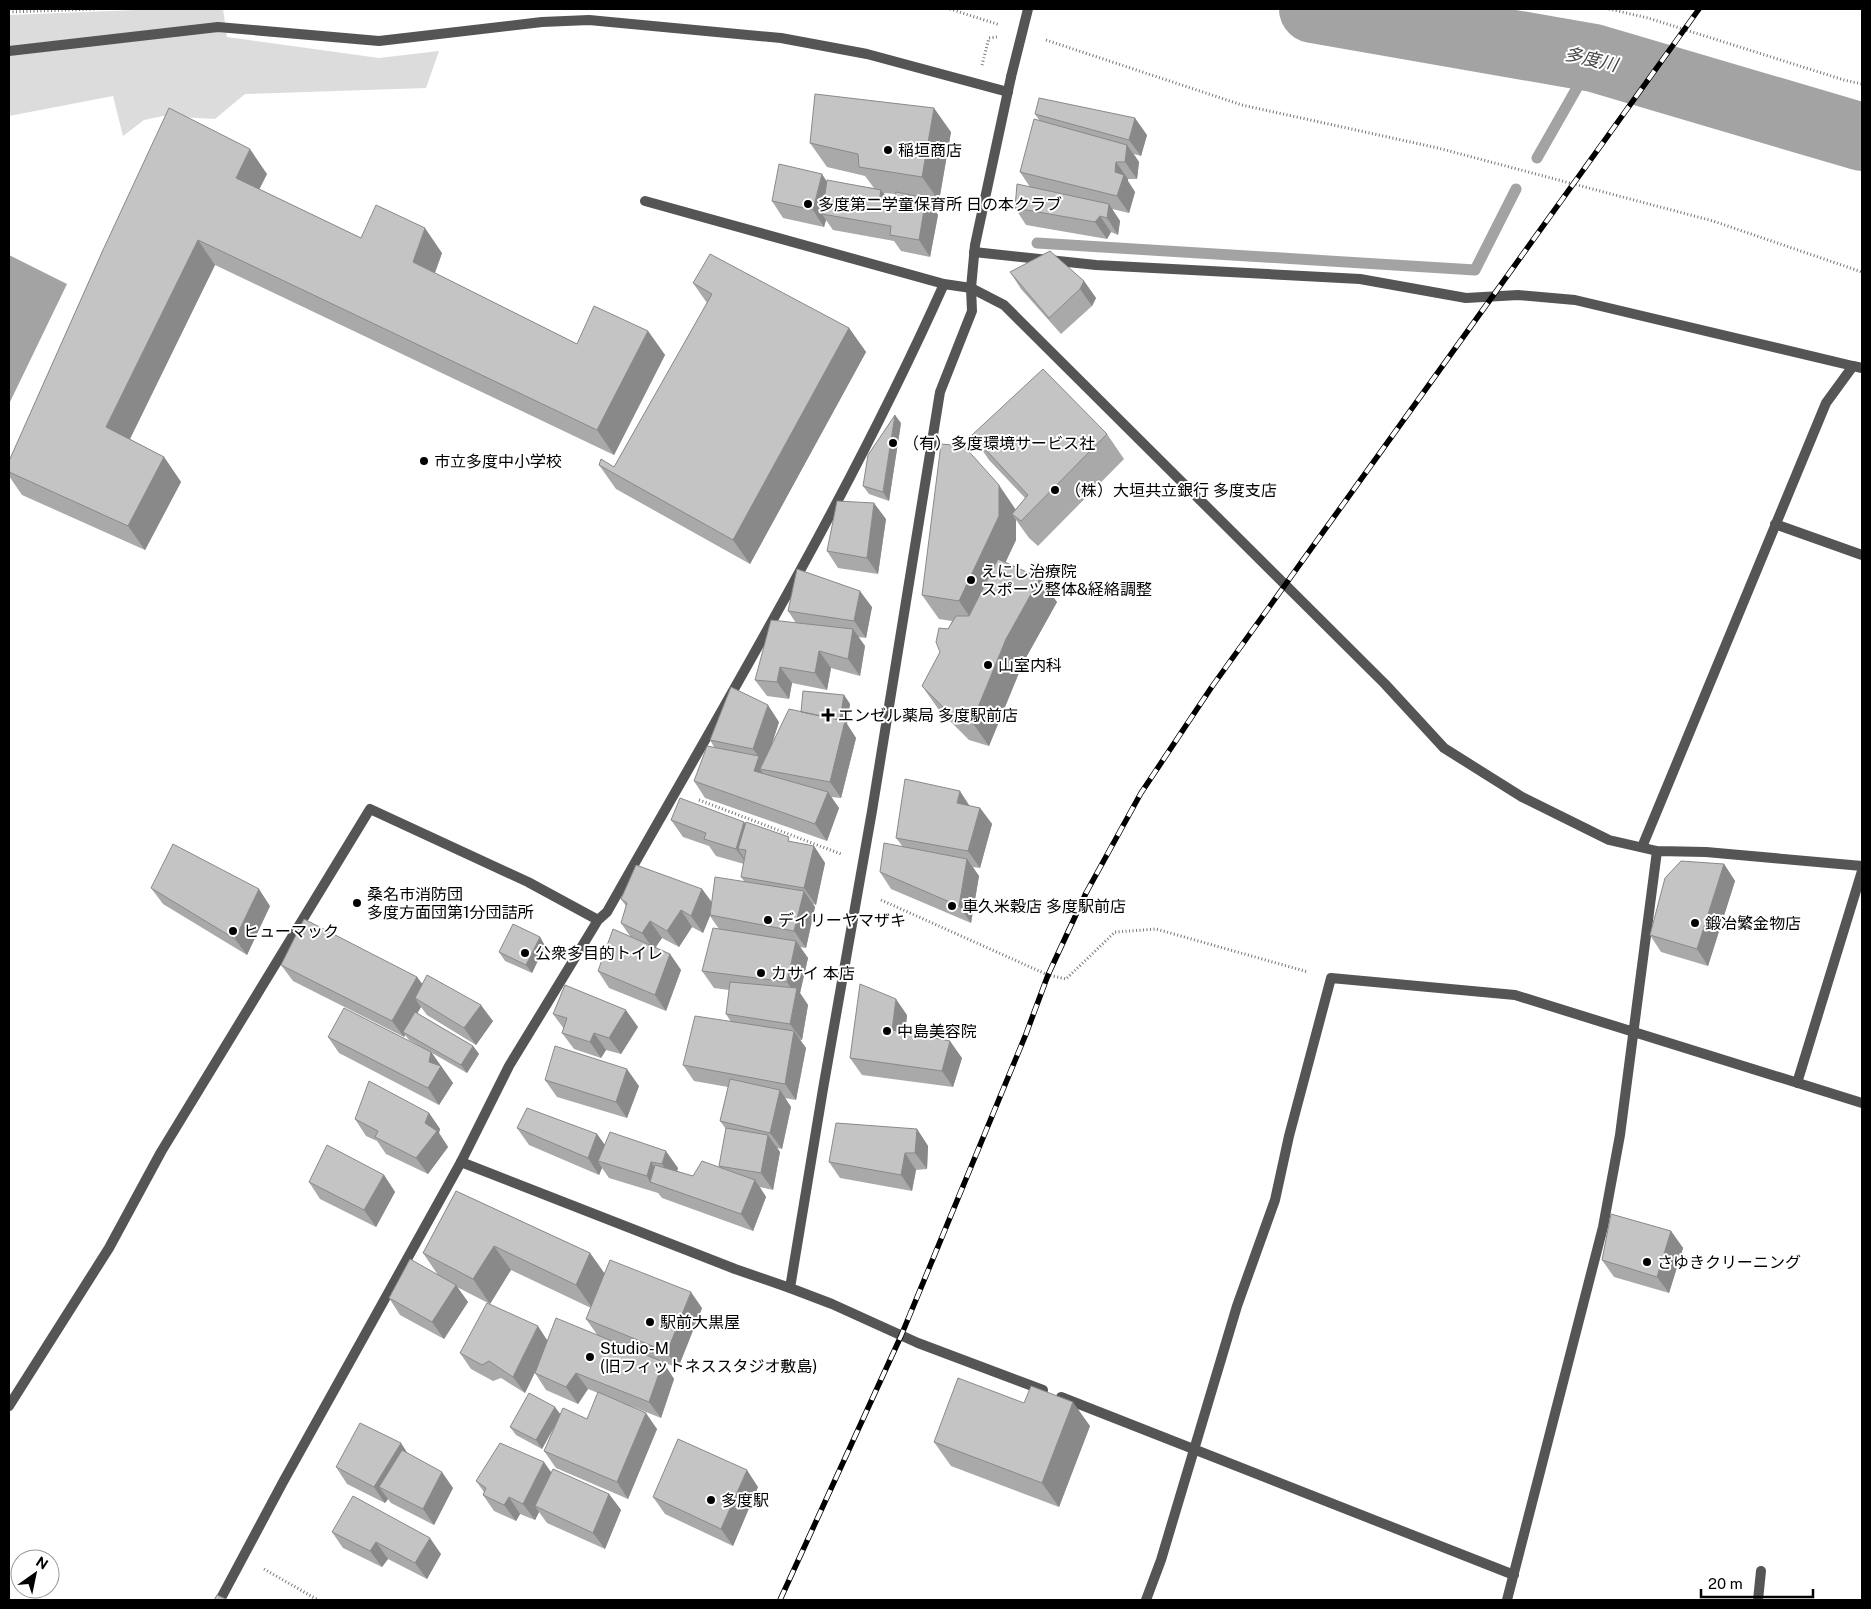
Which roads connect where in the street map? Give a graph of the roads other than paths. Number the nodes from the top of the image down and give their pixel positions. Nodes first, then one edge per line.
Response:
1 (1028, 9) edge
2 (9, 51) edge
3 (1008, 92) junction
4 (645, 201) dead end
5 (974, 252) junction
6 (944, 284) junction
7 (971, 288) junction
8 (1858, 367) edge
9 (1775, 524) junction
10 (1862, 555) edge
11 (1642, 847) junction
12 (1656, 851) junction
13 (1862, 866) edge
14 (1862, 871) edge
15 (598, 920) junction
16 (1632, 1033) junction
17 (1797, 1083) junction
18 (1862, 1103) edge
19 (461, 1162) junction
20 (790, 1288) junction
21 (9, 1406) edge
22 (1194, 1448) junction
23 (1761, 1571) dead end
24 (1514, 1574) junction
25 (220, 1600) edge
26 (1146, 1600) edge
27 (1508, 1600) edge
28 (1758, 1600) edge

1 - 3 street, bridge
2 - 3 street
3 - 5 street
4 - 6 street
5 - 7 street
5 - 8 street
6 - 7 street
6 - 15 street
7 - 11 street
7 - 20 street
8 - 9 street
9 - 10 street
9 - 11 street
11 - 12 street
12 - 13 street
12 - 16 street
14 - 17 street
15 - 19 street
15 - 21 street
16 - 17 street
16 - 22 street
16 - 24 street
17 - 18 street
19 - 20 street
19 - 25 street
20 - 22 street
22 - 24 street
22 - 26 street
23 - 28 street
24 - 27 street

